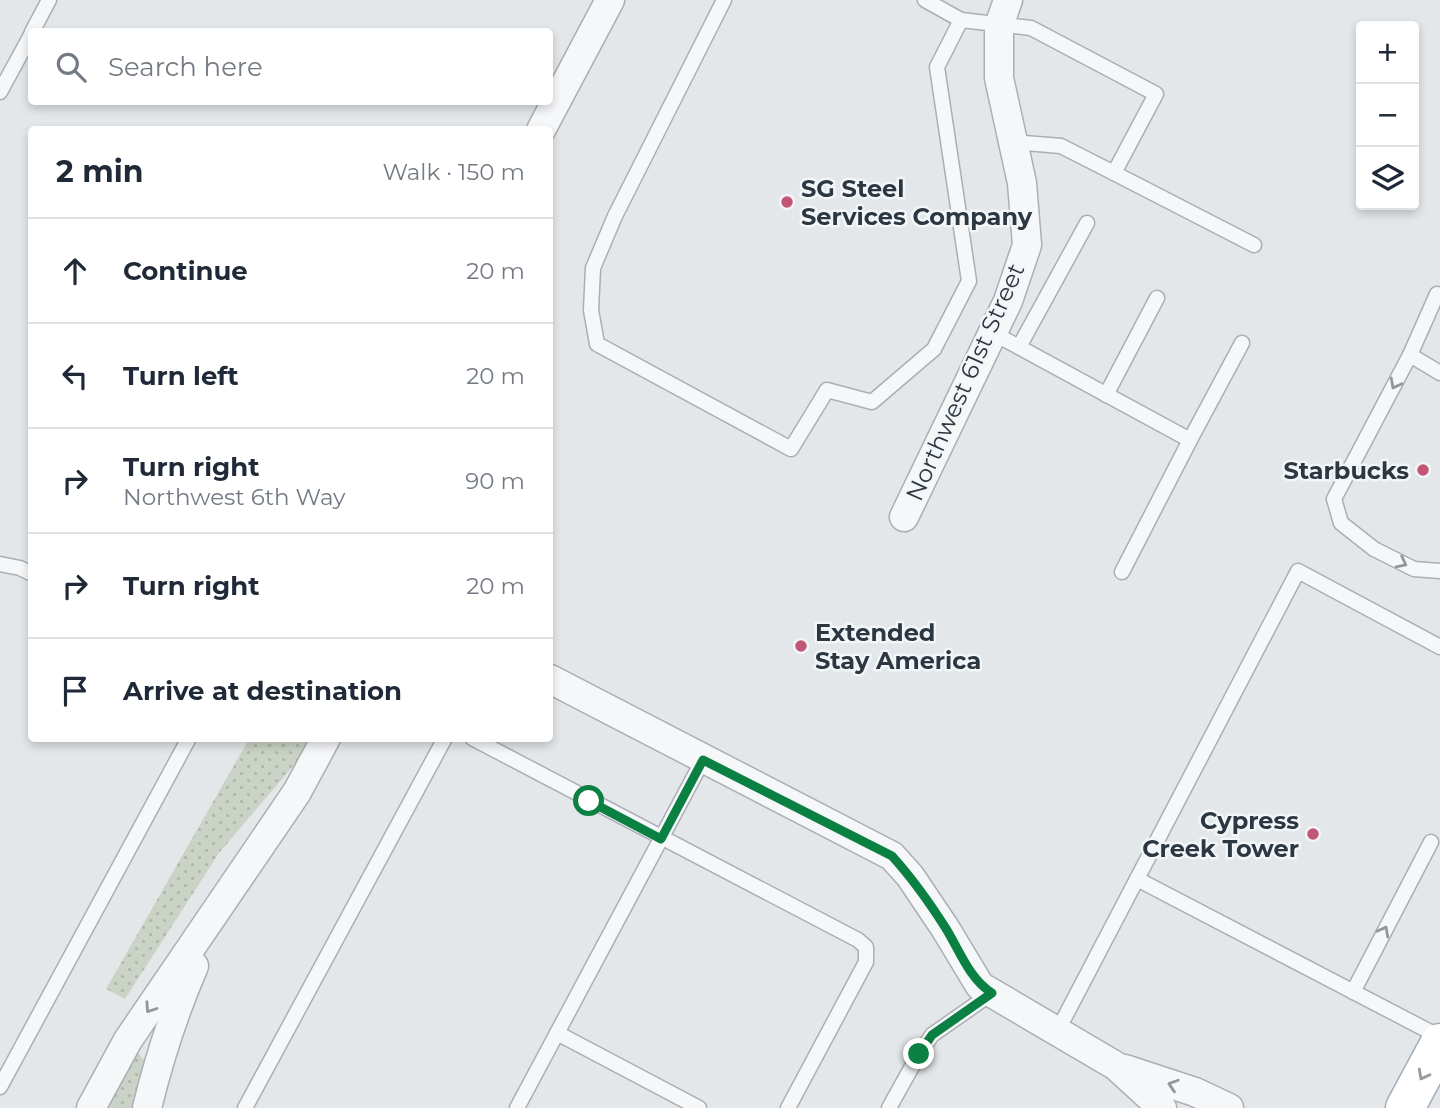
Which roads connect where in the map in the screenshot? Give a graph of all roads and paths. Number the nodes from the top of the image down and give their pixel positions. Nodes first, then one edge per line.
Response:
1 (49, 0) edge
2 (610, 0) edge
3 (724, 0) edge
4 (925, 0) edge
5 (1003, 13) edge
6 (961, 20) junction
7 (34, 28) edge
8 (28, 40) edge
9 (0, 92) edge
10 (543, 126) edge
11 (1013, 142) junction
12 (1114, 173) junction
13 (1087, 223) dead end
14 (1254, 245) dead end
15 (1439, 292) edge
16 (1157, 298) dead end
17 (993, 333) junction
18 (1242, 343) dead end
19 (1019, 347) junction
20 (1410, 355) junction
21 (1440, 373) edge
22 (1106, 395) junction
23 (1189, 440) junction
24 (904, 517) dead end
25 (0, 564) edge
26 (1440, 571) edge
27 (28, 572) edge
28 (1122, 572) dead end
29 (1440, 647) edge
30 (553, 681) edge
31 (187, 742) edge
32 (324, 742) edge
33 (443, 742) edge
34 (479, 742) edge
35 (703, 760) junction
36 (661, 839) junction
37 (1431, 842) dead end
38 (1137, 879) junction
39 (216, 911) junction
40 (1353, 992) junction
41 (992, 993) junction
42 (1058, 1030) junction
43 (557, 1033) junction
44 (1440, 1037) edge
45 (1440, 1043) edge
46 (1116, 1066) junction
47 (0, 1087) edge
48 (91, 1108) edge
49 (148, 1108) edge
50 (245, 1108) edge
51 (517, 1108) edge
52 (699, 1108) edge
53 (788, 1108) edge
54 (889, 1108) edge
55 (1162, 1108) edge
56 (1229, 1108) edge
57 (1405, 1108) edge

1 - 7 lane
2 - 10 street
3 - 6 lane
4 - 6 lane
5 - 6 lane
5 - 11 street, Northwest 61st Street
5 - 12 lane
8 - 9 lane
11 - 12 lane
11 - 17 street, Northwest 61st Street
12 - 14 lane
13 - 19 lane
15 - 20 lane
16 - 22 lane
17 - 19 lane
17 - 24 street, Northwest 61st Street
18 - 23 lane
19 - 22 lane
20 - 21 lane
20 -> 26 lane
22 - 23 lane
23 - 28 lane
25 - 27 lane
29 - 38 lane
30 - 35 street
31 - 47 lane
32 - 39 street
33 - 50 lane
34 - 36 lane
35 - 36 lane
35 - 41 street
36 - 43 lane
36 - 53 lane
40 -> 37 lane
38 - 40 lane
38 - 42 lane
39 -> 48 street
39 - 49 street
40 - 44 lane
41 - 42 street
41 - 54 lane
42 - 46 street
43 - 51 lane
43 - 52 lane
45 -> 57 main road
46 - 55 street
56 -> 46 street

